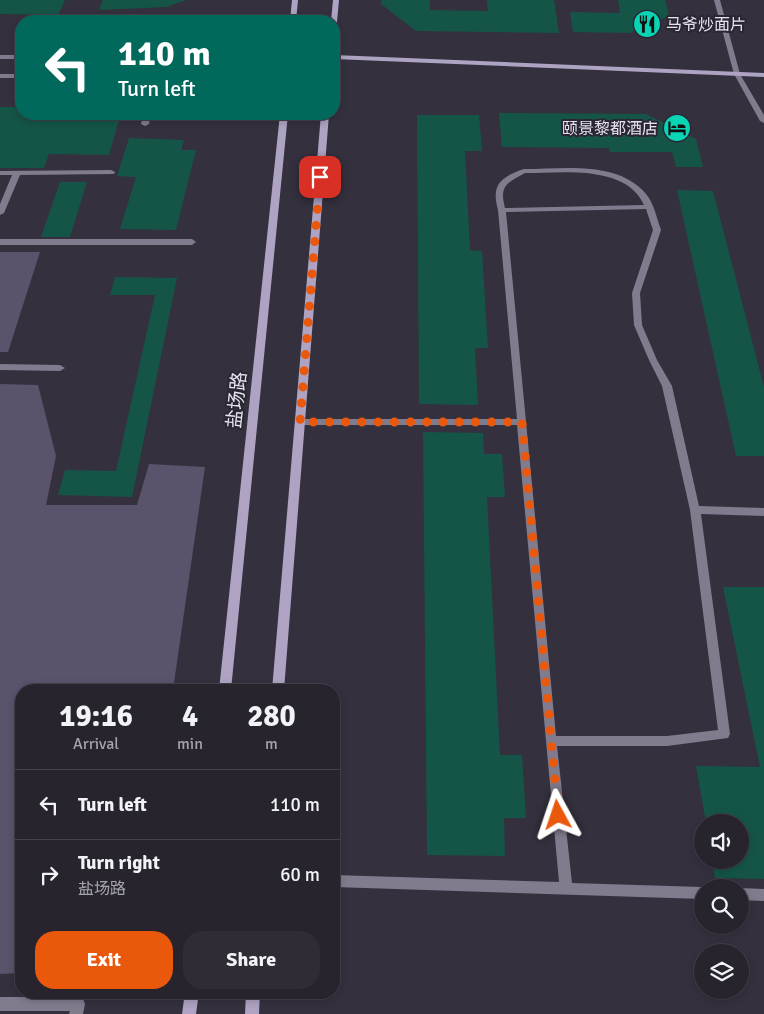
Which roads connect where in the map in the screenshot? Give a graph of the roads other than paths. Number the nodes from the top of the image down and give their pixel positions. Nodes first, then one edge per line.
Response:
1 (295, 0) edge
2 (336, 0) edge
3 (717, 0) edge
4 (294, 15) edge
5 (335, 15) edge
6 (0, 57) edge
7 (15, 57) edge
8 (340, 57) edge
9 (737, 74) junction
10 (764, 75) edge
11 (0, 76) edge
12 (15, 76) edge
13 (146, 120) edge
14 (283, 120) edge
15 (325, 120) edge
16 (764, 121) edge
17 (145, 124) dead end
18 (110, 172) dead end
19 (0, 173) edge
20 (17, 173) junction
21 (649, 207) junction
22 (502, 210) junction
23 (0, 213) edge
24 (0, 242) edge
25 (192, 242) dead end
26 (0, 368) edge
27 (60, 368) dead end
28 (300, 422) junction
29 (522, 422) junction
30 (695, 510) junction
31 (764, 512) edge
32 (226, 684) edge
33 (278, 684) edge
34 (552, 741) junction
35 (340, 881) edge
36 (566, 889) junction
37 (694, 893) edge
38 (749, 894) edge
39 (764, 895) edge
40 (191, 999) edge
41 (253, 999) edge
42 (0, 1004) edge
43 (76, 1014) edge
44 (189, 1014) edge
45 (252, 1014) edge

1 - 4 main road
2 - 5 main road
3 - 9 street
6 - 7 street
8 - 9 main road
9 - 10 main road
9 - 16 street
11 - 12 street
13 - 17 street
14 - 32 main road, 盐场路
15 - 28 main road
18 - 20 street
19 - 20 street
20 - 23 street
21 - 22 street
21 - 22 street
21 - 30 street
22 - 29 street
24 - 25 street
26 - 27 street
28 - 29 street
28 - 33 main road
29 - 34 street
30 - 31 street
30 - 34 street
34 - 36 street
35 - 36 street
36 - 37 street
38 - 39 street
40 - 44 main road
41 - 45 main road
42 - 43 street

